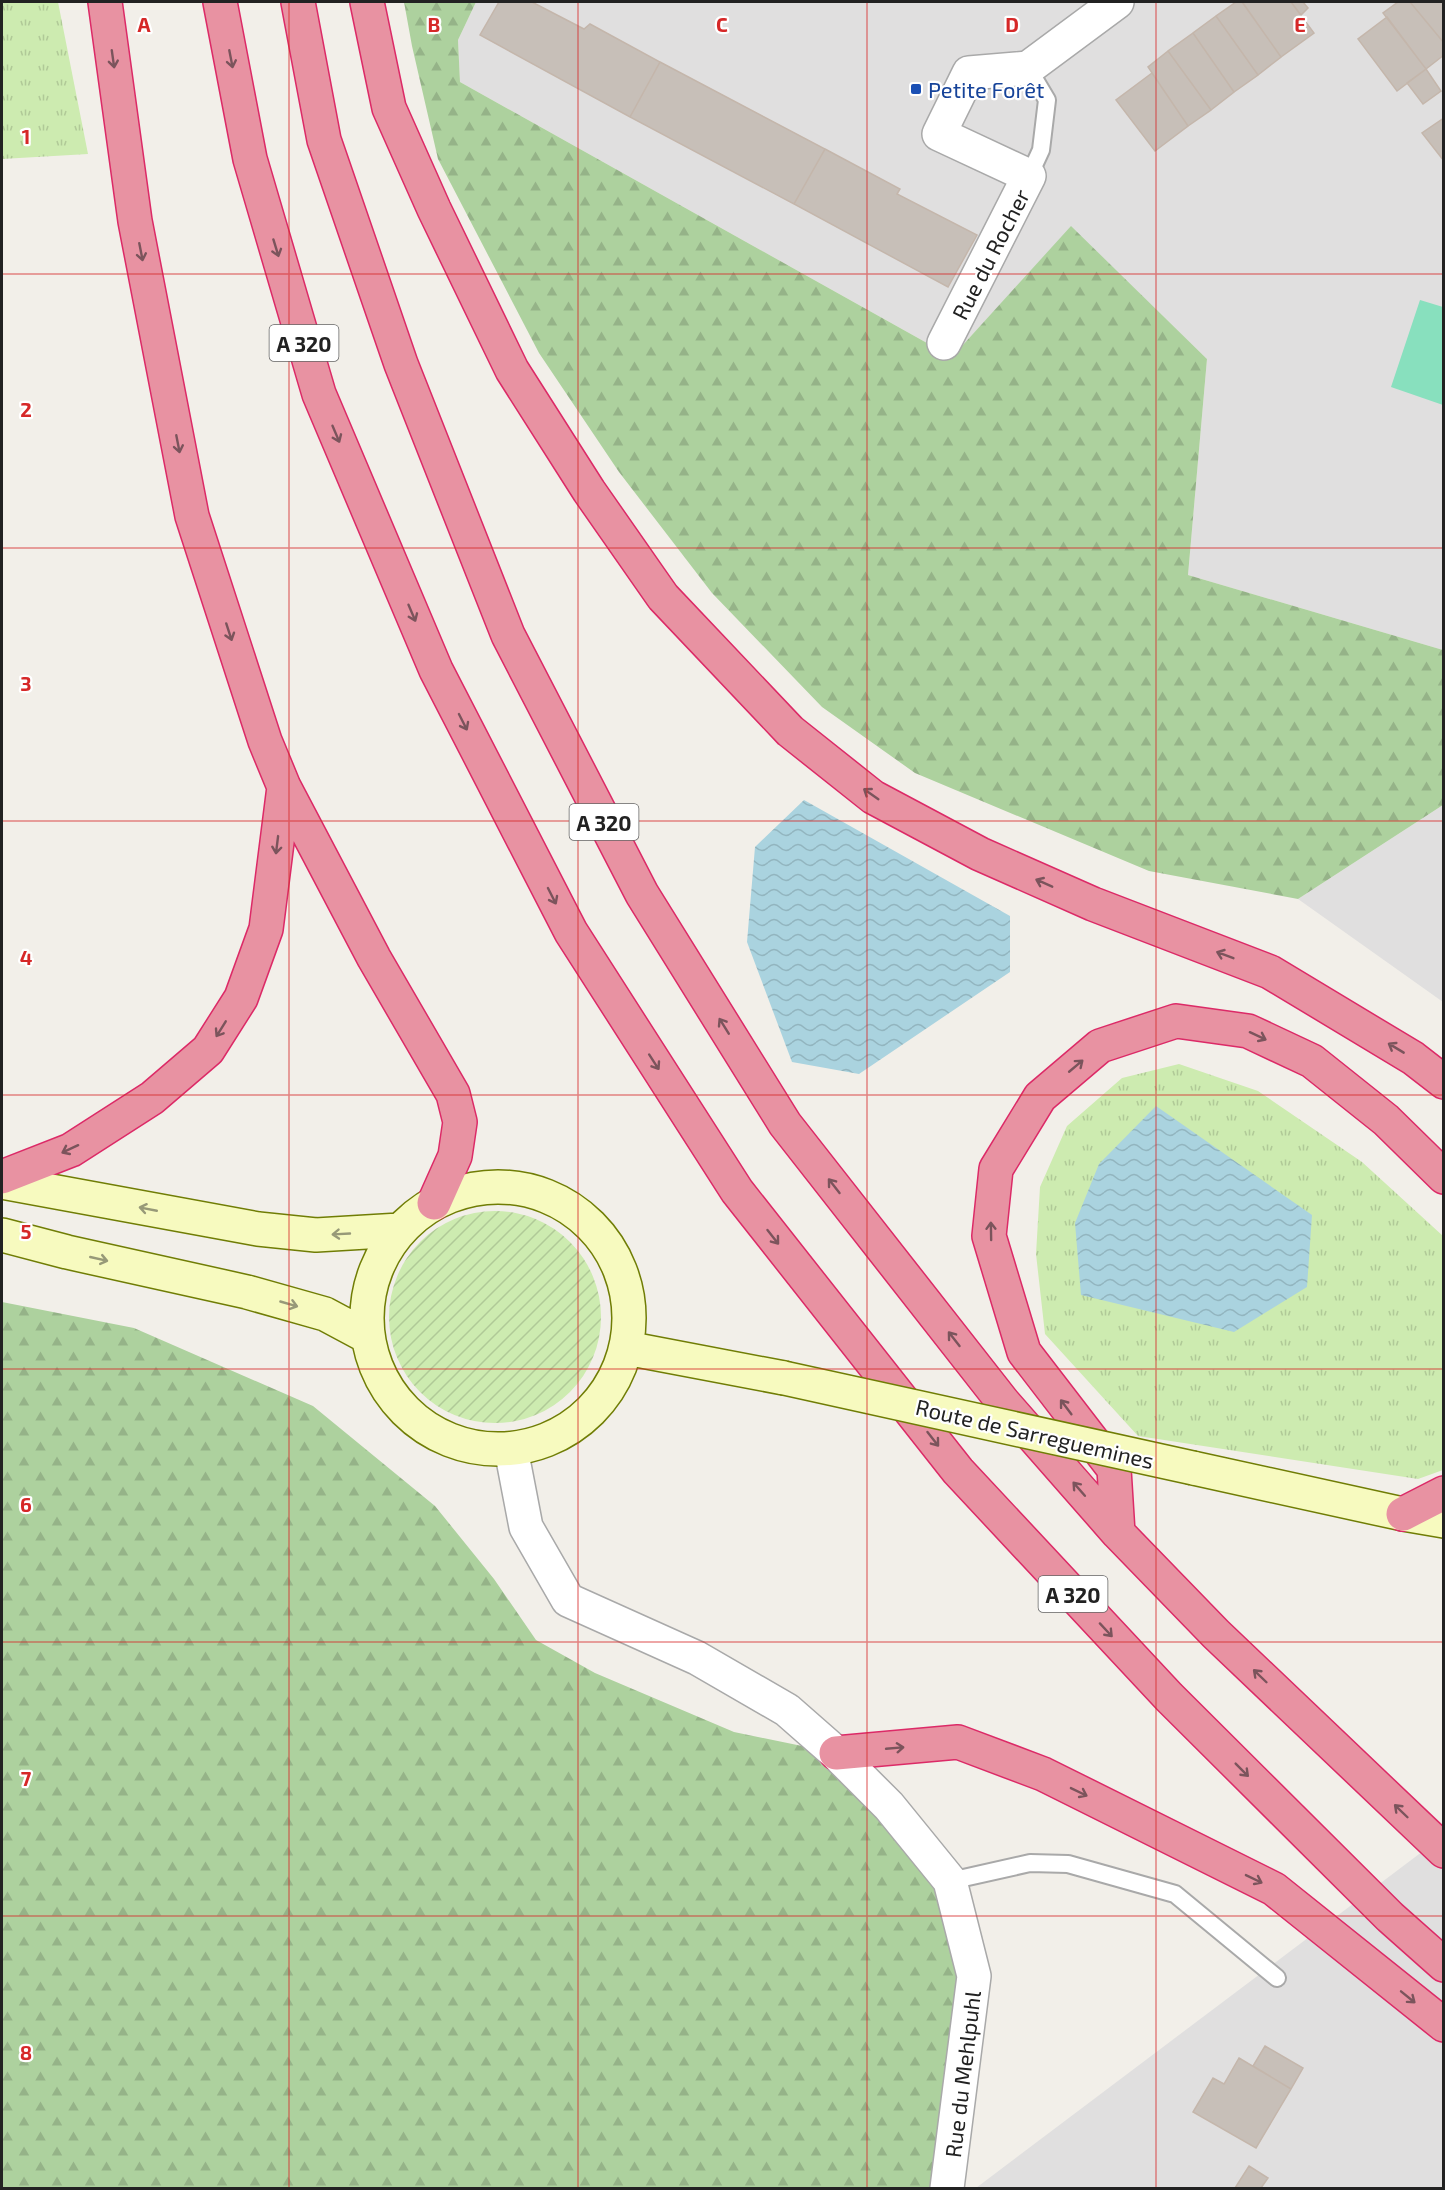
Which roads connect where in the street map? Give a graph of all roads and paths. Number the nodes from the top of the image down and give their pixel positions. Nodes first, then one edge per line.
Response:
1 (105, 2) edge
2 (220, 2) edge
3 (298, 2) edge
4 (366, 2) edge
5 (1117, 2) edge
6 (1028, 68) junction
7 (1029, 176) junction
8 (944, 344) dead end
9 (284, 787) junction
10 (1443, 1082) edge
11 (1443, 1176) edge
12 (2, 1177) edge
13 (2, 1182) edge
14 (434, 1203) junction
15 (400, 1230) junction
16 (2, 1235) edge
17 (2, 1251) edge
18 (67, 1252) junction
19 (368, 1337) junction
20 (626, 1348) junction
21 (510, 1449) junction
22 (1443, 1493) edge
23 (1403, 1514) junction
24 (1443, 1521) edge
25 (1118, 1533) junction
26 (836, 1753) junction
27 (1443, 1851) edge
28 (950, 1881) junction
29 (1443, 1965) edge
30 (1277, 1978) dead end
31 (1443, 2025) edge
32 (947, 2188) edge

1 -> 9 highway
2 -> 29 highway, A 320
25 -> 3 highway, A 320
10 -> 4 highway
5 - 6 street
6 - 7 lane
6 - 7 street, Rue du Rocher
7 - 8 street, Rue du Rocher
9 -> 12 highway
9 - 14 highway
25 -> 11 highway
15 -> 13 main road
14 - 15 main road
14 - 20 main road
15 - 19 main road
16 - 18 main road
17 - 18 lane
18 -> 19 main road
19 - 21 main road
20 - 21 main road
20 - 23 main road, Route de Sarreguemines, bridge
21 - 26 street, Rue du Mehlpuhl
22 - 23 highway
23 - 24 main road, Route de Sarreguemines
27 -> 25 highway, A 320
26 - 28 street, Rue du Mehlpuhl
26 -> 31 highway
28 - 30 lane
28 - 32 street, Rue du Mehlpuhl

